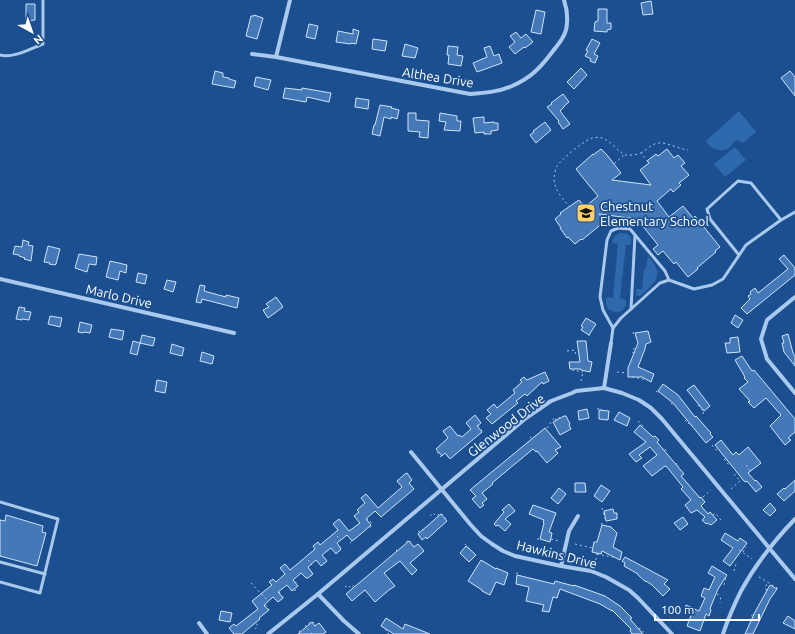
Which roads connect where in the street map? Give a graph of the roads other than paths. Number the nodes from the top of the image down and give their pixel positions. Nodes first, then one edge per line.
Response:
1 (43, 0) edge
2 (290, 0) edge
3 (564, 0) edge
4 (252, 54) dead end
5 (0, 55) edge
6 (276, 57) junction
7 (795, 212) edge
8 (781, 220) junction
9 (635, 235) junction
10 (739, 255) junction
11 (0, 279) edge
12 (669, 280) junction
13 (795, 297) edge
14 (631, 309) junction
15 (613, 328) junction
16 (234, 333) dead end
17 (611, 343) joint
18 (604, 388) junction
19 (795, 393) edge
20 (412, 452) dead end
21 (441, 489) junction
22 (0, 502) edge
23 (578, 516) dead end
24 (795, 519) edge
25 (770, 548) junction
26 (0, 562) edge
27 (561, 566) junction
28 (45, 574) junction
29 (795, 579) edge
30 (0, 582) edge
31 (318, 594) junction
32 (199, 623) dead end
33 (207, 634) edge
34 (268, 634) edge
35 (359, 634) edge
36 (672, 634) edge
37 (723, 634) edge

1 - 5 lane
2 - 6 street
3 - 6 street, Althea Drive
4 - 6 street, Althea Drive
7 - 8 lane
8 - 10 lane
8 - 10 lane
9 - 12 lane
9 - 14 lane
9 - 15 lane
10 - 12 lane
11 - 16 street, Marlo Drive
12 - 14 lane
13 - 19 street
14 - 15 lane
15 - 17 lane
17 - 18 street
18 - 21 street, Glenwood Drive
18 - 25 street, Glenwood Drive
20 - 21 street, Hawkins Drive
21 - 27 street, Hawkins Drive
21 - 31 street, Glenwood Drive
22 - 28 lane
23 - 27 street
24 - 25 street
25 - 29 street, Glenwood Drive
25 - 37 street
26 - 28 lane
27 - 36 street, Hawkins Drive
28 - 30 lane
31 - 34 street, Glenwood Drive
31 - 35 street
32 - 33 street

